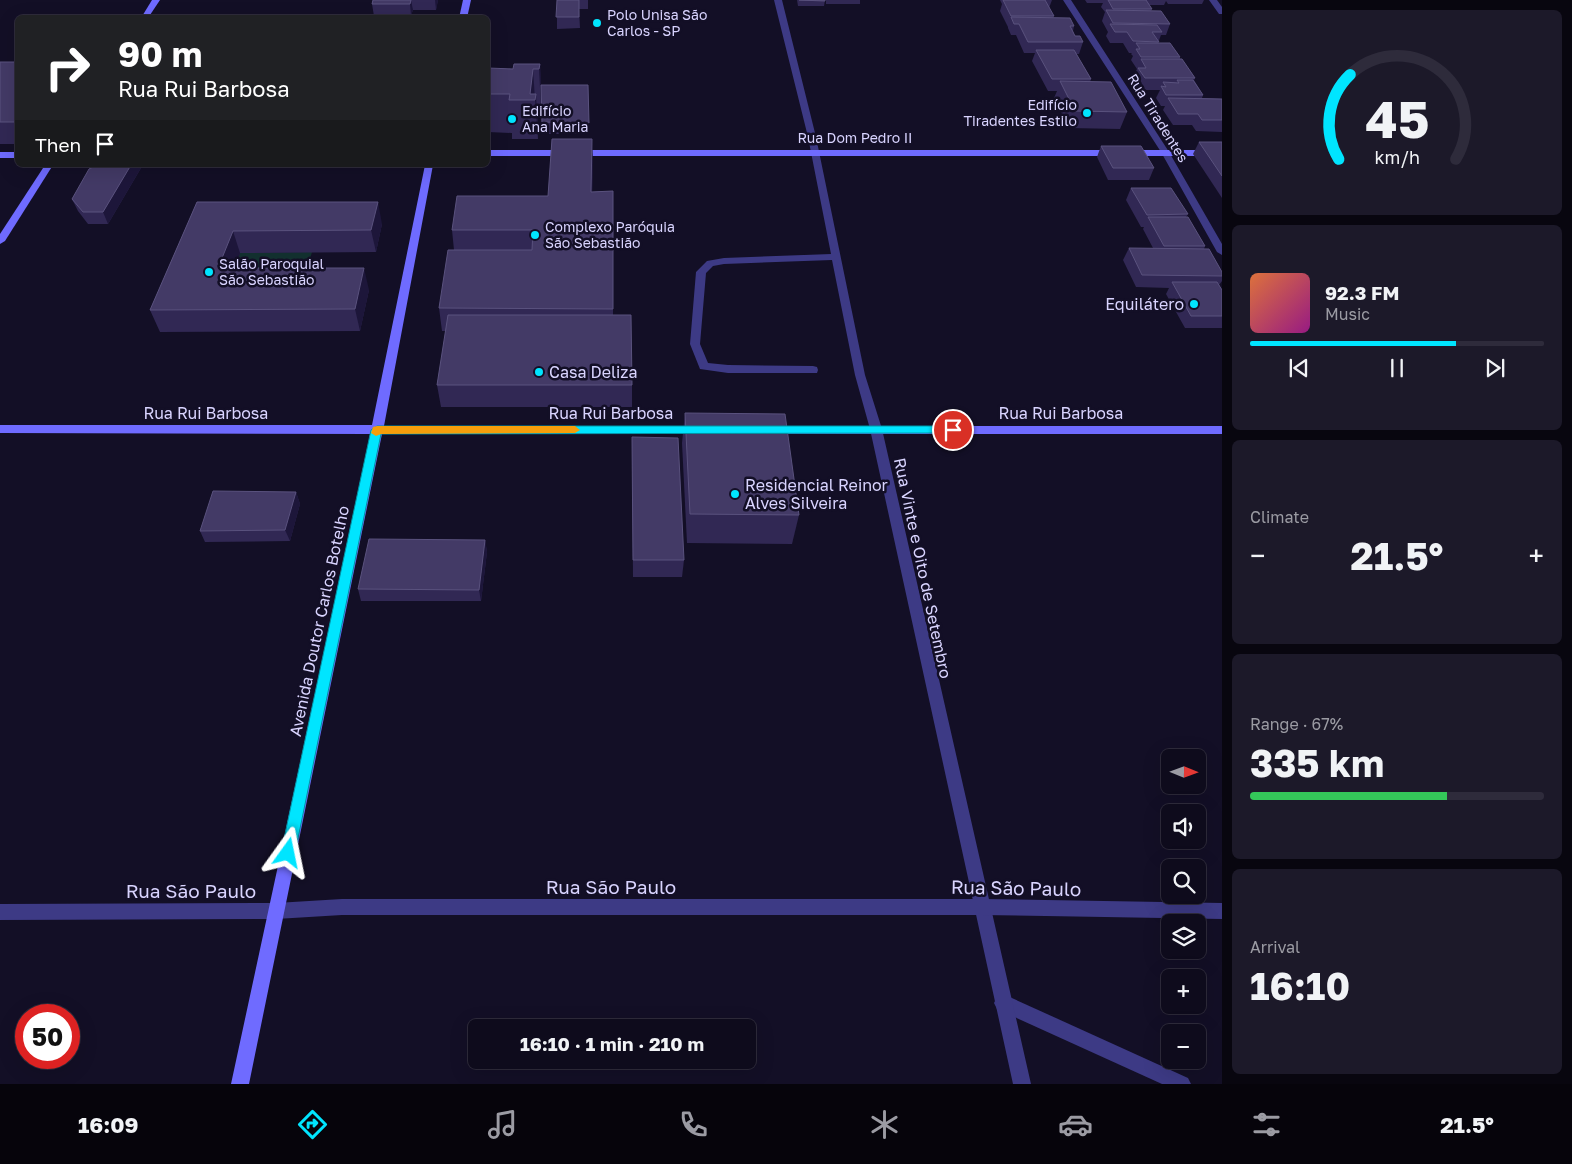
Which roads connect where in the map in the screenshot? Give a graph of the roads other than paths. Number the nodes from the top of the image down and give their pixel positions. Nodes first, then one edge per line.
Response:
1 (156, 0) edge
2 (467, 0) edge
3 (778, 0) edge
4 (1066, 0) edge
5 (1213, 0) edge
6 (1222, 12) edge
7 (146, 15) edge
8 (464, 15) edge
9 (815, 152) junction
10 (1165, 152) junction
11 (1222, 152) edge
12 (490, 154) edge
13 (0, 155) edge
14 (15, 155) edge
15 (48, 167) edge
16 (429, 167) edge
17 (0, 241) edge
18 (1222, 252) edge
19 (836, 257) junction
20 (813, 370) dead end
21 (0, 429) edge
22 (876, 429) junction
23 (377, 430) junction
24 (716, 430) edge
25 (756, 430) edge
26 (1222, 430) edge
27 (981, 907) junction
28 (276, 911) junction
29 (1222, 911) edge
30 (0, 912) edge
31 (1003, 1003) junction
32 (240, 1084) edge
33 (1022, 1084) edge
34 (1182, 1084) edge

1 - 7 main road
2 - 8 main road
3 - 9 street, Rua Vinte e Oito de Setembro
4 - 10 street, Rua Tiradentes
5 - 6 street
9 - 10 main road, Rua Dom Pedro II
9 - 12 main road, Rua Dom Pedro II
9 - 19 street, Rua Vinte e Oito de Setembro
10 - 11 main road, Rua Dom Pedro II
10 - 18 street, Rua Tiradentes
13 - 14 main road
15 - 17 main road
16 - 23 main road, Avenida Doutor Carlos Botelho
19 - 20 street
19 - 22 street, Rua Vinte e Oito de Setembro
21 - 23 main road, Rua Rui Barbosa
22 - 25 main road, Rua Rui Barbosa
22 - 26 main road, Rua Rui Barbosa
22 - 27 street, Rua Vinte e Oito de Setembro
23 - 24 main road, Rua Rui Barbosa
23 - 28 main road, Avenida Doutor Carlos Botelho
27 - 28 street, Rua São Paulo
27 - 29 street, Rua São Paulo
27 - 31 street, Rua Vinte e Oito de Setembro
28 - 30 street, Rua São Paulo
28 - 32 main road, Avenida Doutor Carlos Botelho
31 - 33 street, Rua Vinte e Oito de Setembro
31 - 34 street

